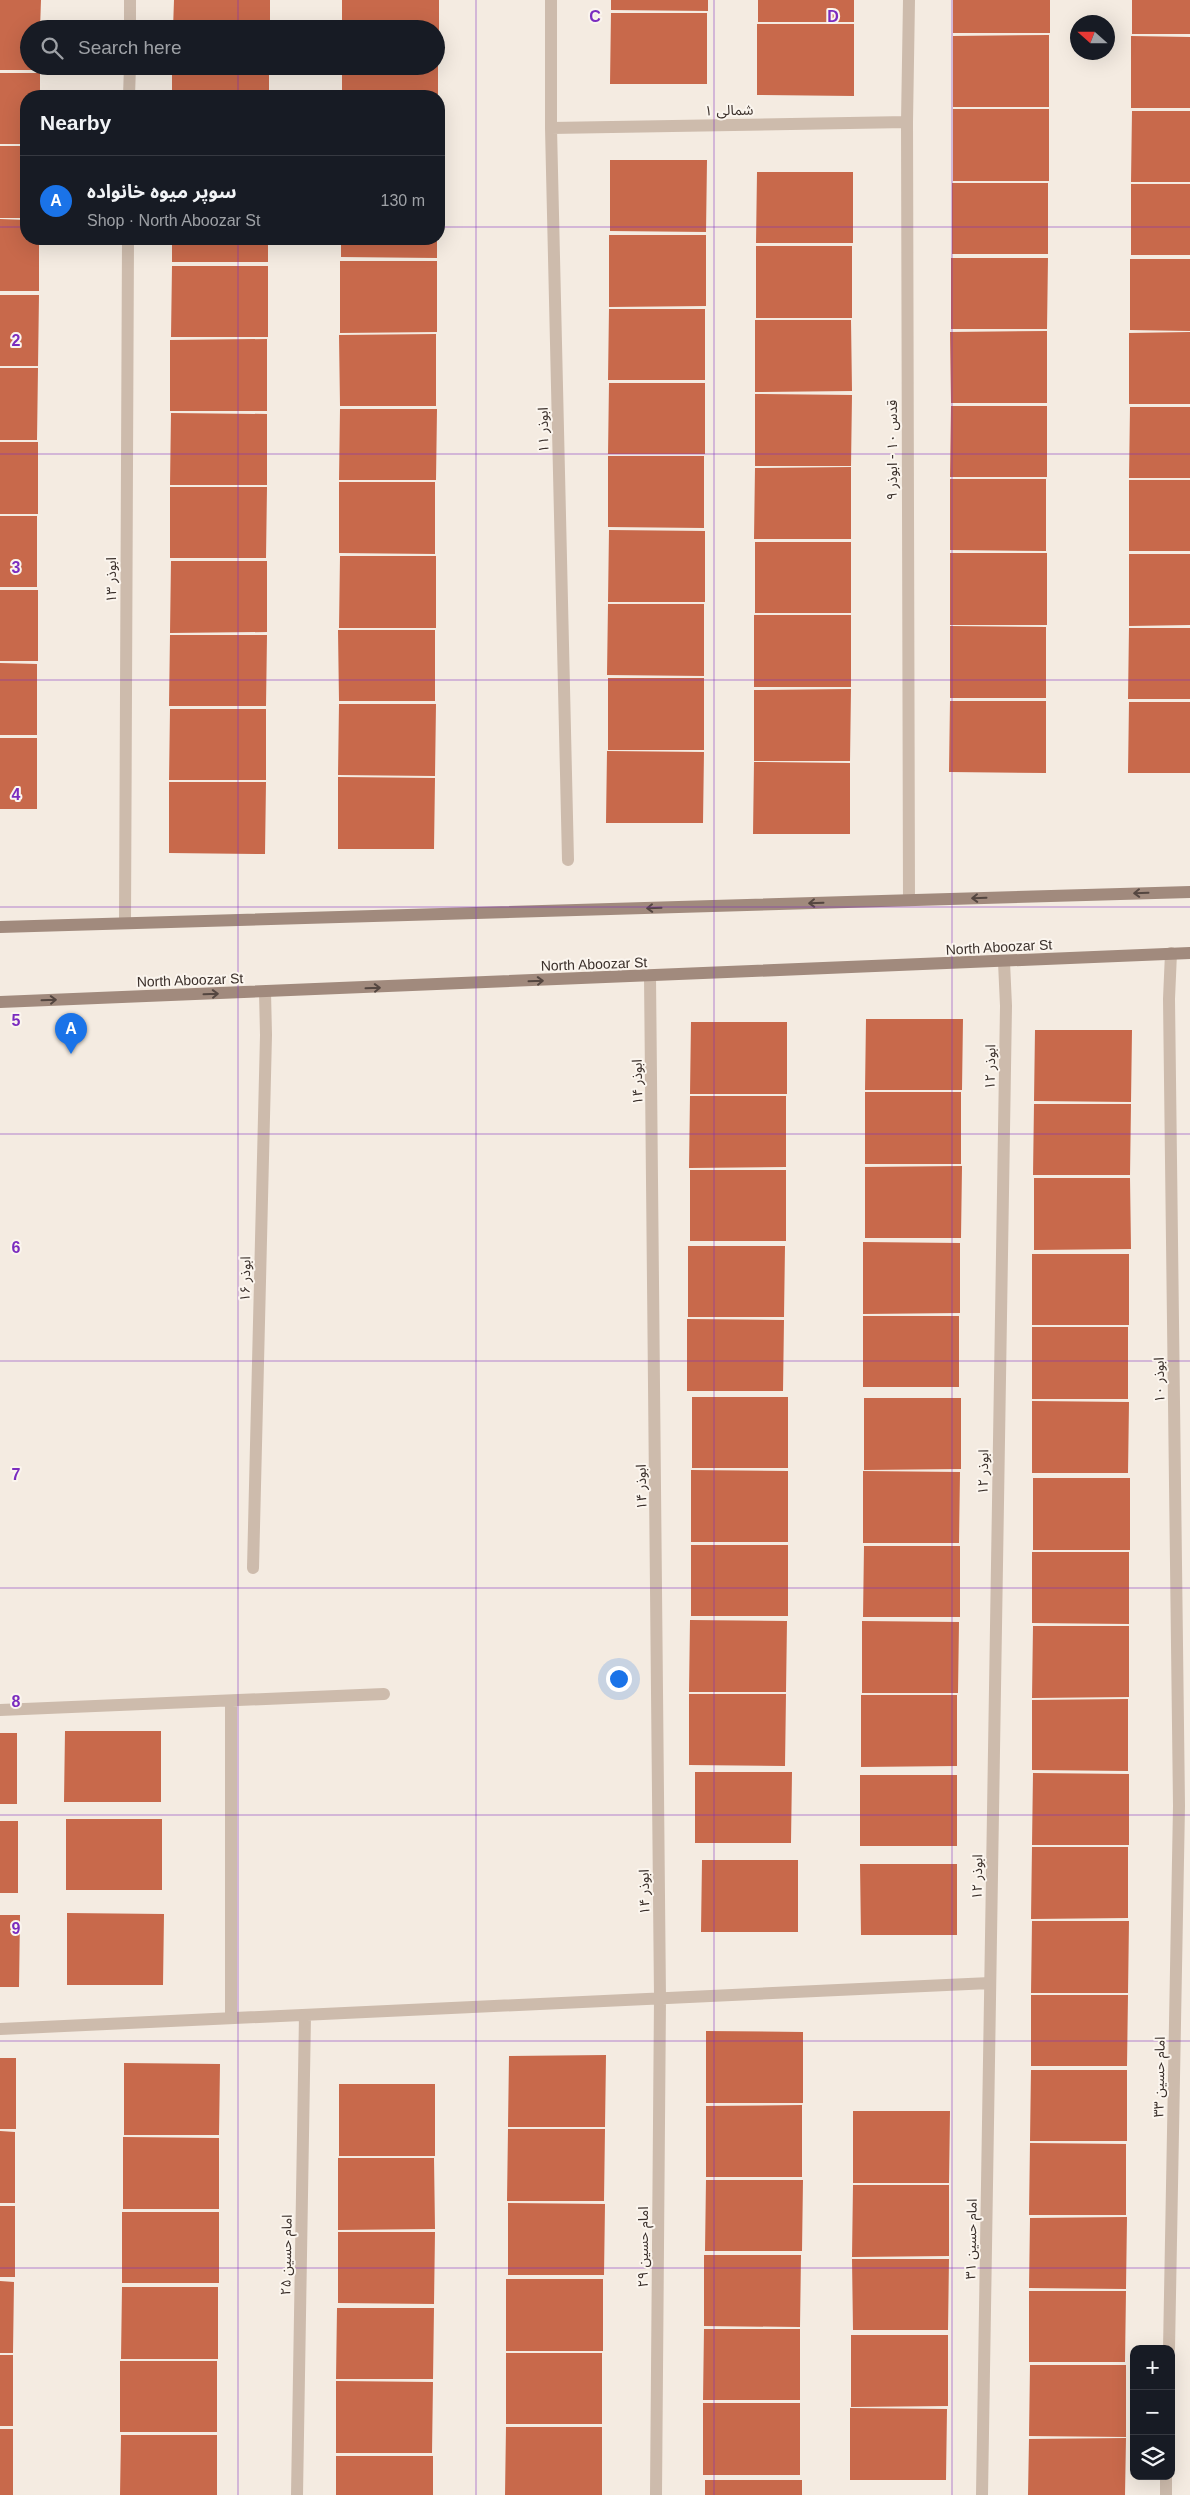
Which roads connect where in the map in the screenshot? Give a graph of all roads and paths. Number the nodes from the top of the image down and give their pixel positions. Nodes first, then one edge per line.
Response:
1 (130, 0) edge
2 (551, 0) edge
3 (909, 0) edge
4 (130, 20) edge
5 (130, 75) edge
6 (129, 90) edge
7 (907, 122) junction
8 (551, 128) junction
9 (128, 245) edge
10 (568, 860) dead end
11 (1190, 892) edge
12 (908, 900) junction
13 (125, 922) junction
14 (0, 926) edge
15 (1190, 953) edge
16 (1171, 954) junction
17 (1004, 962) junction
18 (650, 976) junction
19 (265, 992) junction
20 (0, 1002) edge
21 (253, 1568) dead end
22 (384, 1694) dead end
23 (231, 1700) junction
24 (0, 1710) edge
25 (1184, 1806) edge
26 (990, 1983) junction
27 (660, 1998) junction
28 (305, 2015) junction
29 (231, 2018) junction
30 (0, 2029) edge
31 (1169, 2345) edge
32 (1166, 2480) edge
33 (298, 2495) edge
34 (656, 2495) edge
35 (982, 2495) edge
36 (1166, 2495) edge

1 - 4 street
2 - 8 street, ابوذر ۱۱
3 - 7 street, قدس ۱۰ - ابوذر ۹
5 - 6 street
7 - 8 street, شمالی ۱
7 - 12 street, قدس ۱۰ - ابوذر ۹
8 - 10 street, ابوذر ۱۱
9 - 13 street, ابوذر ۱۳
11 -> 12 main road
12 -> 13 main road
13 - 14 main road
15 - 16 main road, North Aboozar St
16 - 17 main road, North Aboozar St
16 - 25 street, ابوذر ۱۰
17 - 18 main road, North Aboozar St
17 - 26 street, ابوذر ۱۲
19 -> 18 main road, North Aboozar St
18 - 27 street, ابوذر ۱۴
20 -> 19 main road, North Aboozar St
19 - 21 street, ابوذر ۱۶
22 - 23 street
23 - 24 street
23 - 29 street
25 - 31 street, امام حسین ۳۳
26 - 27 street
26 - 35 street, امام حسین ۳۱
27 - 28 street
27 - 34 street, امام حسین ۲۹
28 - 29 street
28 - 33 street, امام حسین ۲۵
29 - 30 street
32 - 36 street

